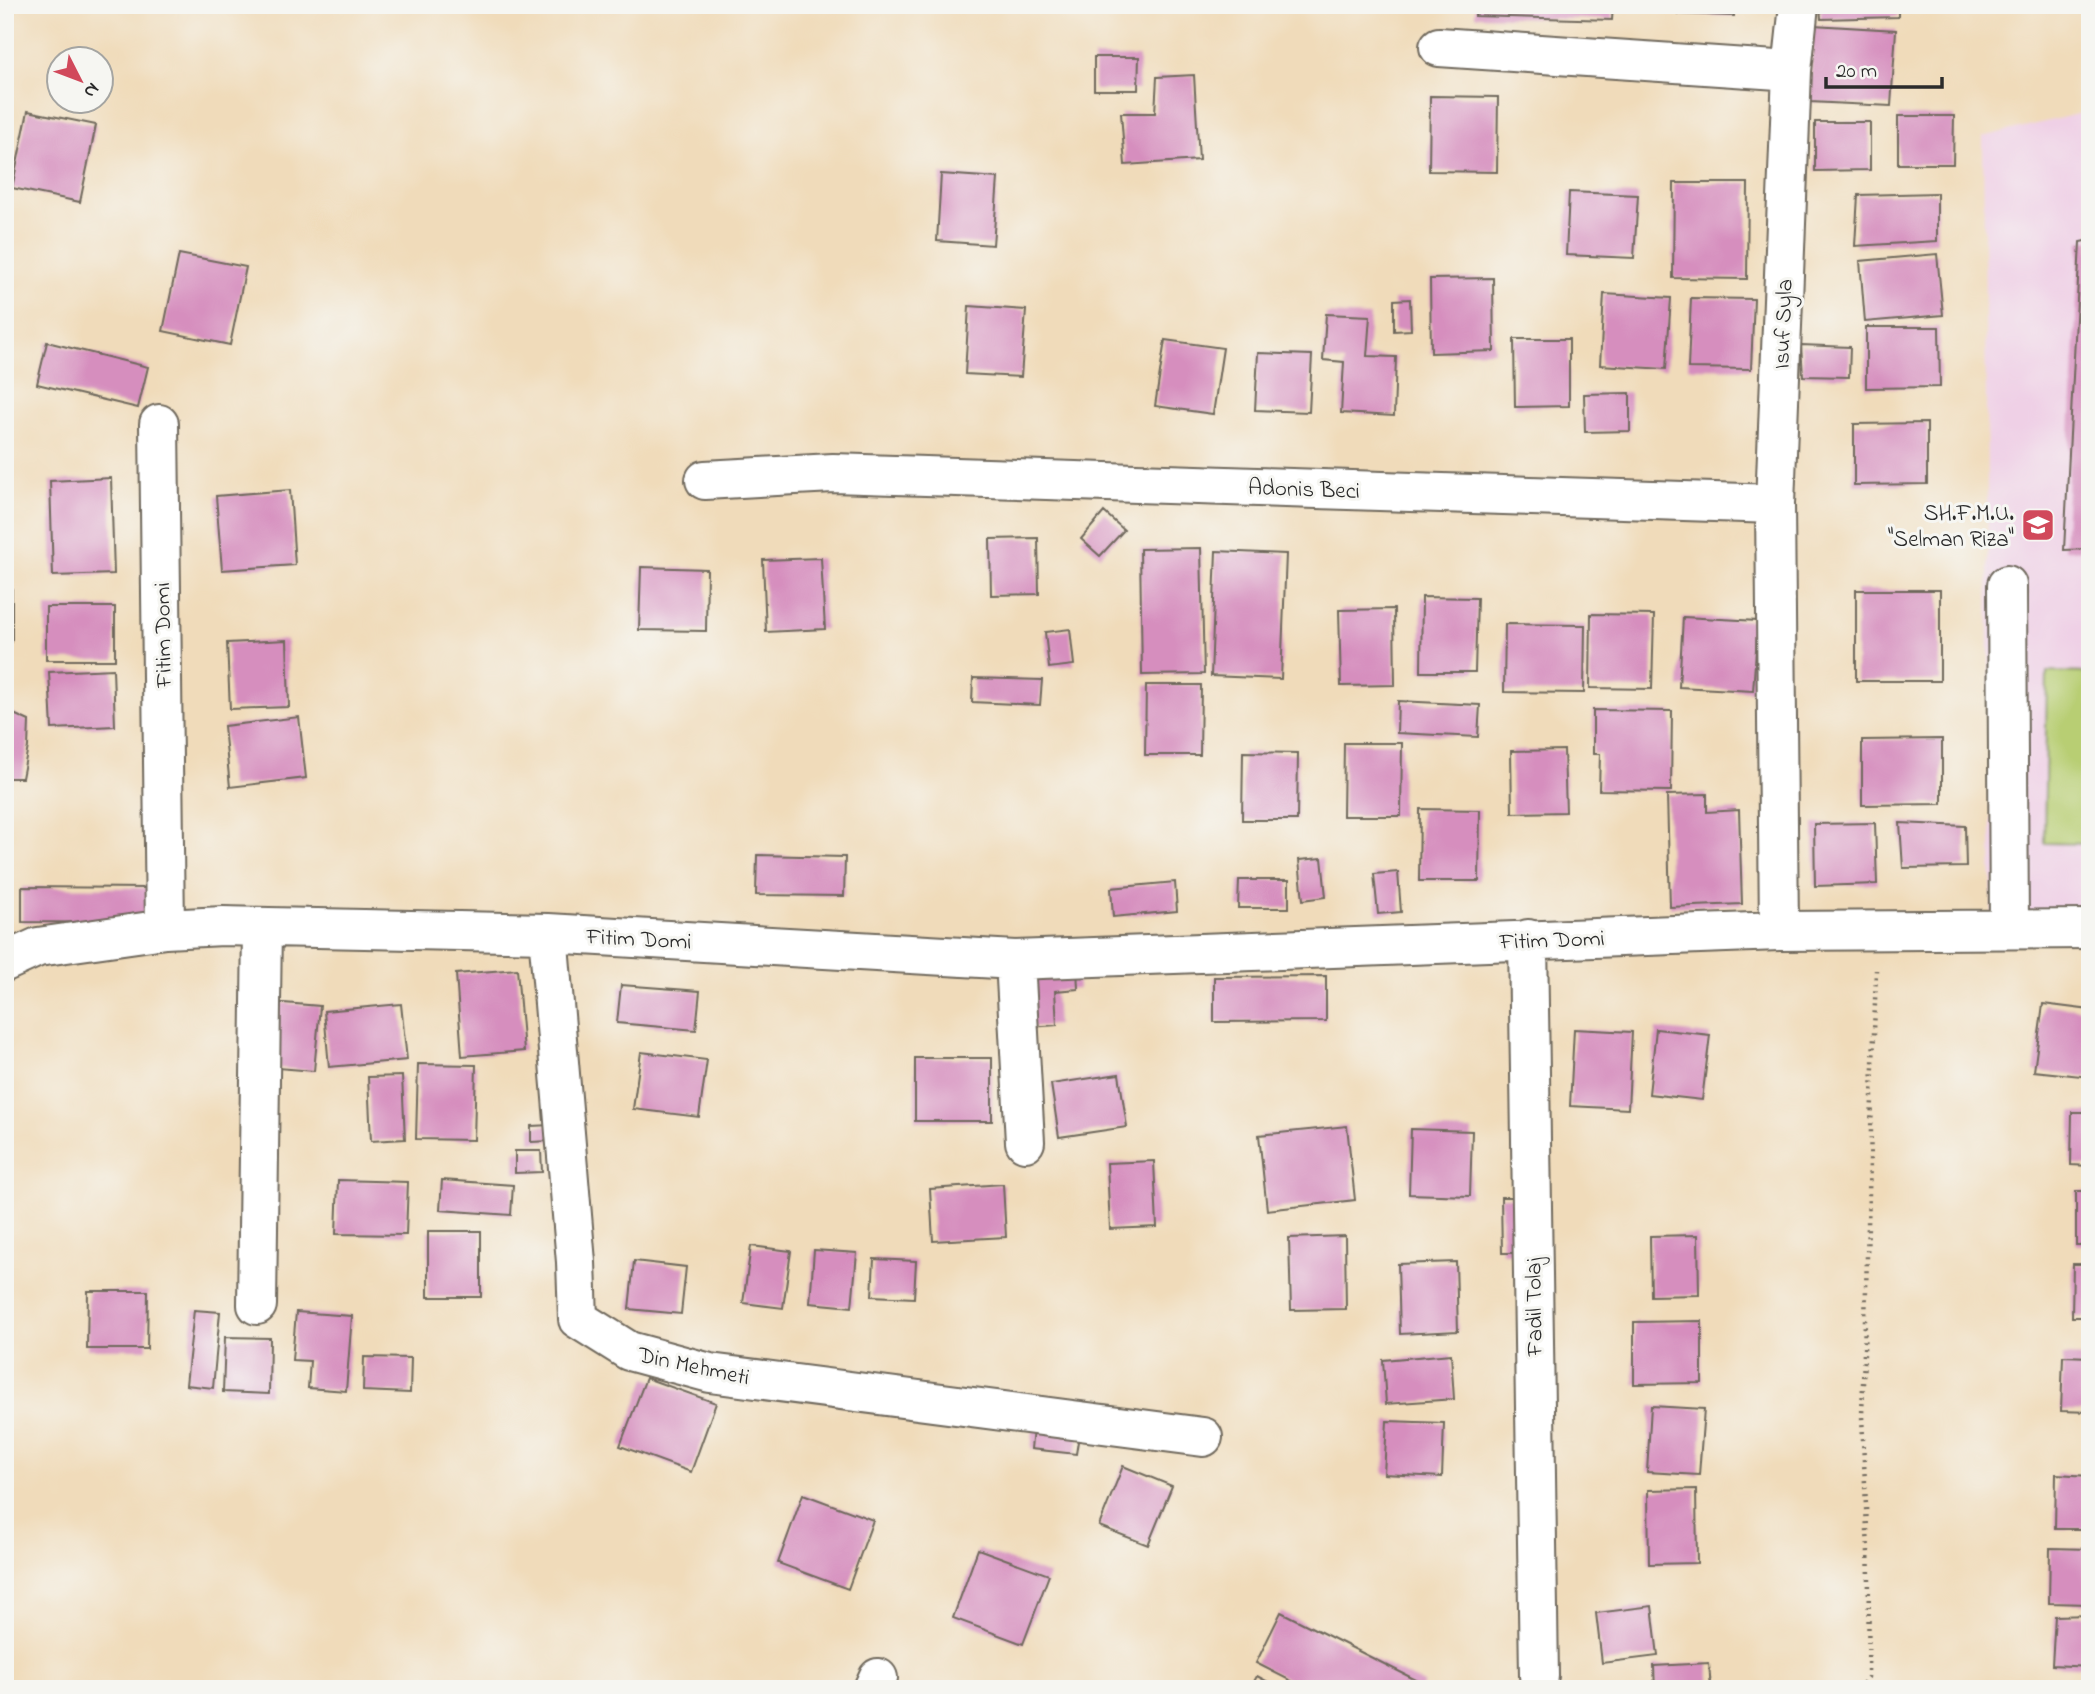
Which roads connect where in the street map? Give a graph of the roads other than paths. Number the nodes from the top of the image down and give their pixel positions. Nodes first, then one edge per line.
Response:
1 (1799, 5) edge
2 (1439, 47) dead end
3 (1792, 71) junction
4 (159, 425) dead end
5 (705, 480) dead end
6 (1775, 504) junction
7 (2007, 585) dead end
8 (262, 928) junction
9 (165, 929) junction
10 (2010, 929) junction
11 (2090, 929) edge
12 (1779, 931) junction
13 (548, 933) junction
14 (1528, 939) junction
15 (1015, 960) junction
16 (5, 962) edge
17 (1025, 1142) dead end
18 (257, 1305) dead end
19 (1203, 1437) dead end
20 (1539, 1676) dead end

1 - 3 street, Isuf Syla
2 - 3 street
3 - 6 street, Isuf Syla
4 - 9 street, Fitim Domi
5 - 6 street, Adonis Beci
6 - 12 street, Isuf Syla
7 - 10 street
8 - 9 street, Fitim Domi
8 - 13 street, Fitim Domi
8 - 18 street
9 - 16 street, Fitim Domi
10 - 11 street, Fitim Domi
10 - 12 street, Fitim Domi
12 - 14 street, Fitim Domi
13 - 15 street, Fitim Domi
13 - 19 street, Din Mehmeti
14 - 15 street, Fitim Domi
14 - 20 street, Fadil Tolaj
15 - 17 street

